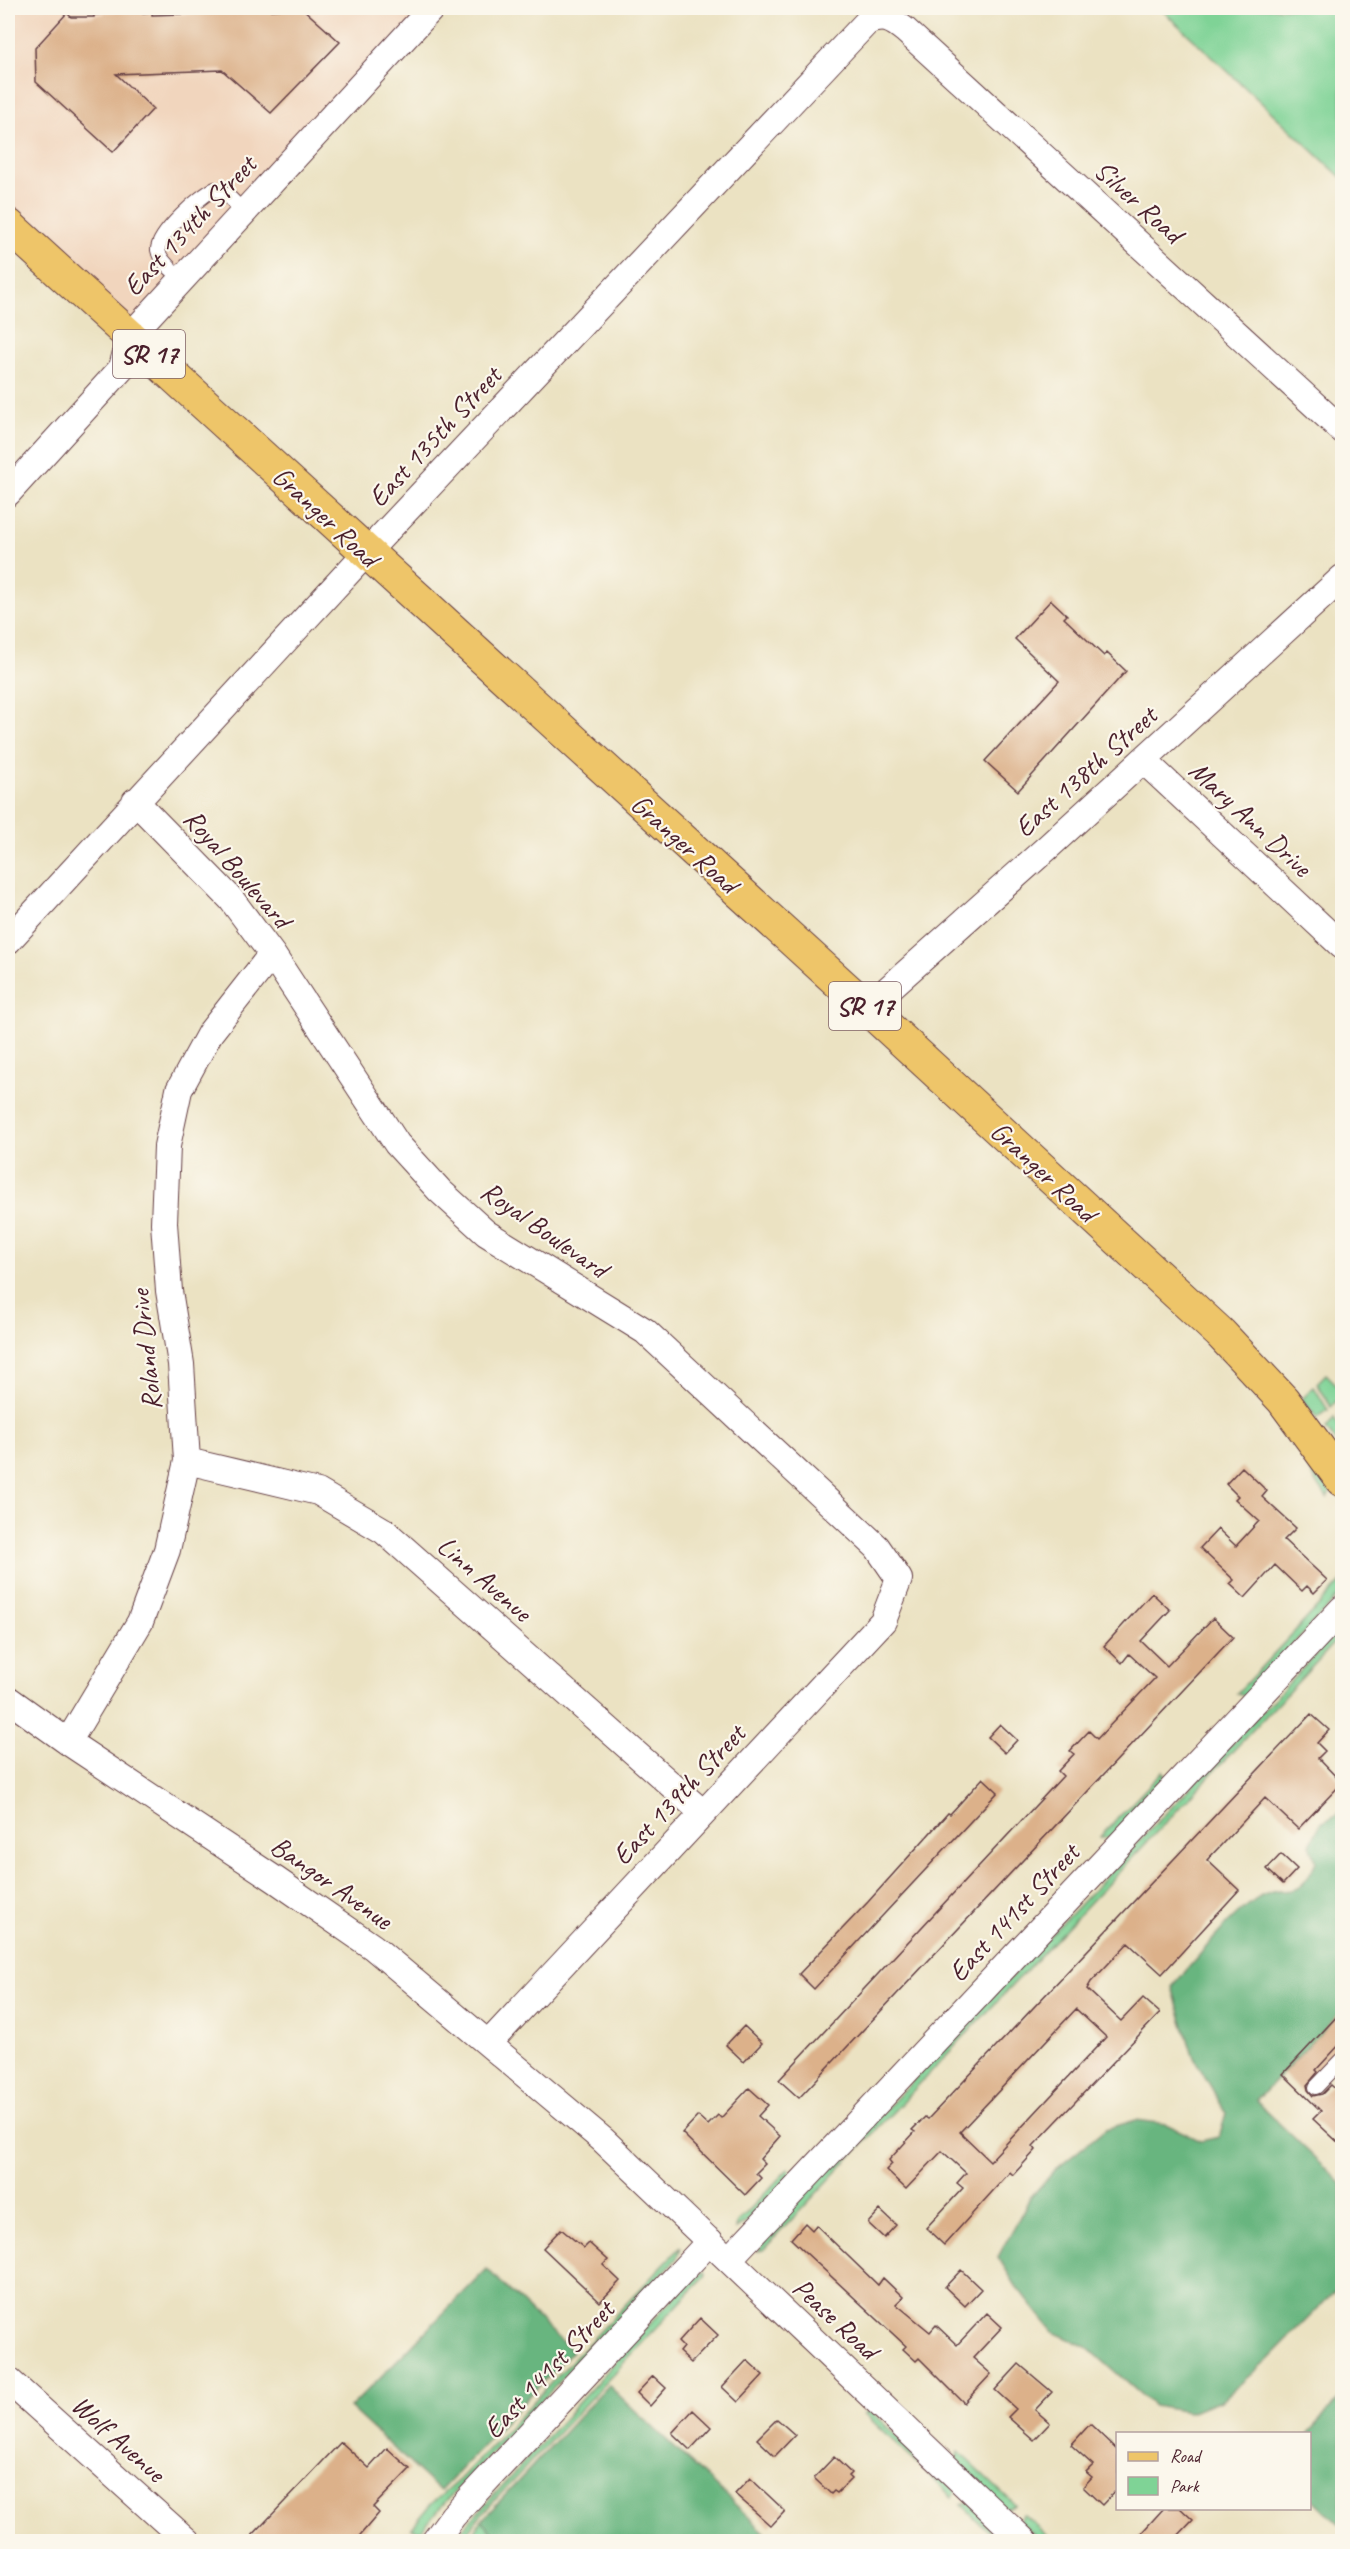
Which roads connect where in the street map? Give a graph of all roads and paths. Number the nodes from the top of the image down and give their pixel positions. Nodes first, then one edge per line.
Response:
1 (432, 8) edge
2 (892, 19) joint
3 (244, 212) junction
4 (8, 225) edge
5 (182, 279) junction
6 (130, 336) junction
7 (1342, 430) edge
8 (8, 493) edge
9 (366, 553) junction
10 (1342, 578) edge
11 (1143, 760) junction
12 (135, 801) junction
13 (8, 941) edge
14 (1342, 946) edge
15 (272, 954) junction
16 (867, 1008) junction
17 (187, 1461) junction
18 (1342, 1480) edge
19 (899, 1579) joint
20 (1342, 1609) edge
21 (8, 1699) edge
22 (68, 1742) junction
23 (703, 1813) junction
24 (489, 2043) junction
25 (1342, 2060) edge
26 (1316, 2087) dead end
27 (603, 2140) joint
28 (710, 2241) junction
29 (729, 2259) junction
30 (8, 2380) edge
31 (188, 2541) edge
32 (434, 2541) edge
33 (1025, 2541) edge

1 - 3 street, East 134th Street
2 - 7 street, Silver Road
2 - 9 street, East 135th Street
3 - 5 street, East 134th Street
3 - 5 lane
4 - 6 main road, Granger Road / SR 17
5 - 6 street, East 134th Street
6 - 8 street, East 134th Street
6 - 9 main road, Granger Road / SR 17
9 - 12 street, East 135th Street
9 - 16 main road, Granger Road / SR 17
10 - 11 street, East 138th Street
11 - 14 street, Mary Ann Drive
11 - 16 street, East 138th Street
12 - 13 street, East 135th Street
12 - 15 street, Royal Boulevard
15 - 17 street, Roland Drive
15 - 19 street, Royal Boulevard
16 - 18 main road, Granger Road / SR 17
17 - 22 street, Roland Drive
17 - 23 street, Linn Avenue
19 - 23 street, East 139th Street
20 - 29 street, East 141st Street
21 - 22 street, Bangor Avenue
22 - 24 street, Bangor Avenue
23 - 24 street, East 139th Street
24 - 27 street, Bangor Avenue
25 - 26 lane
27 - 28 street, Pease Road
28 - 29 street, Pease Road
28 - 32 street, East 141st Street
29 - 33 street, Pease Road
30 - 31 street, Wolf Avenue

